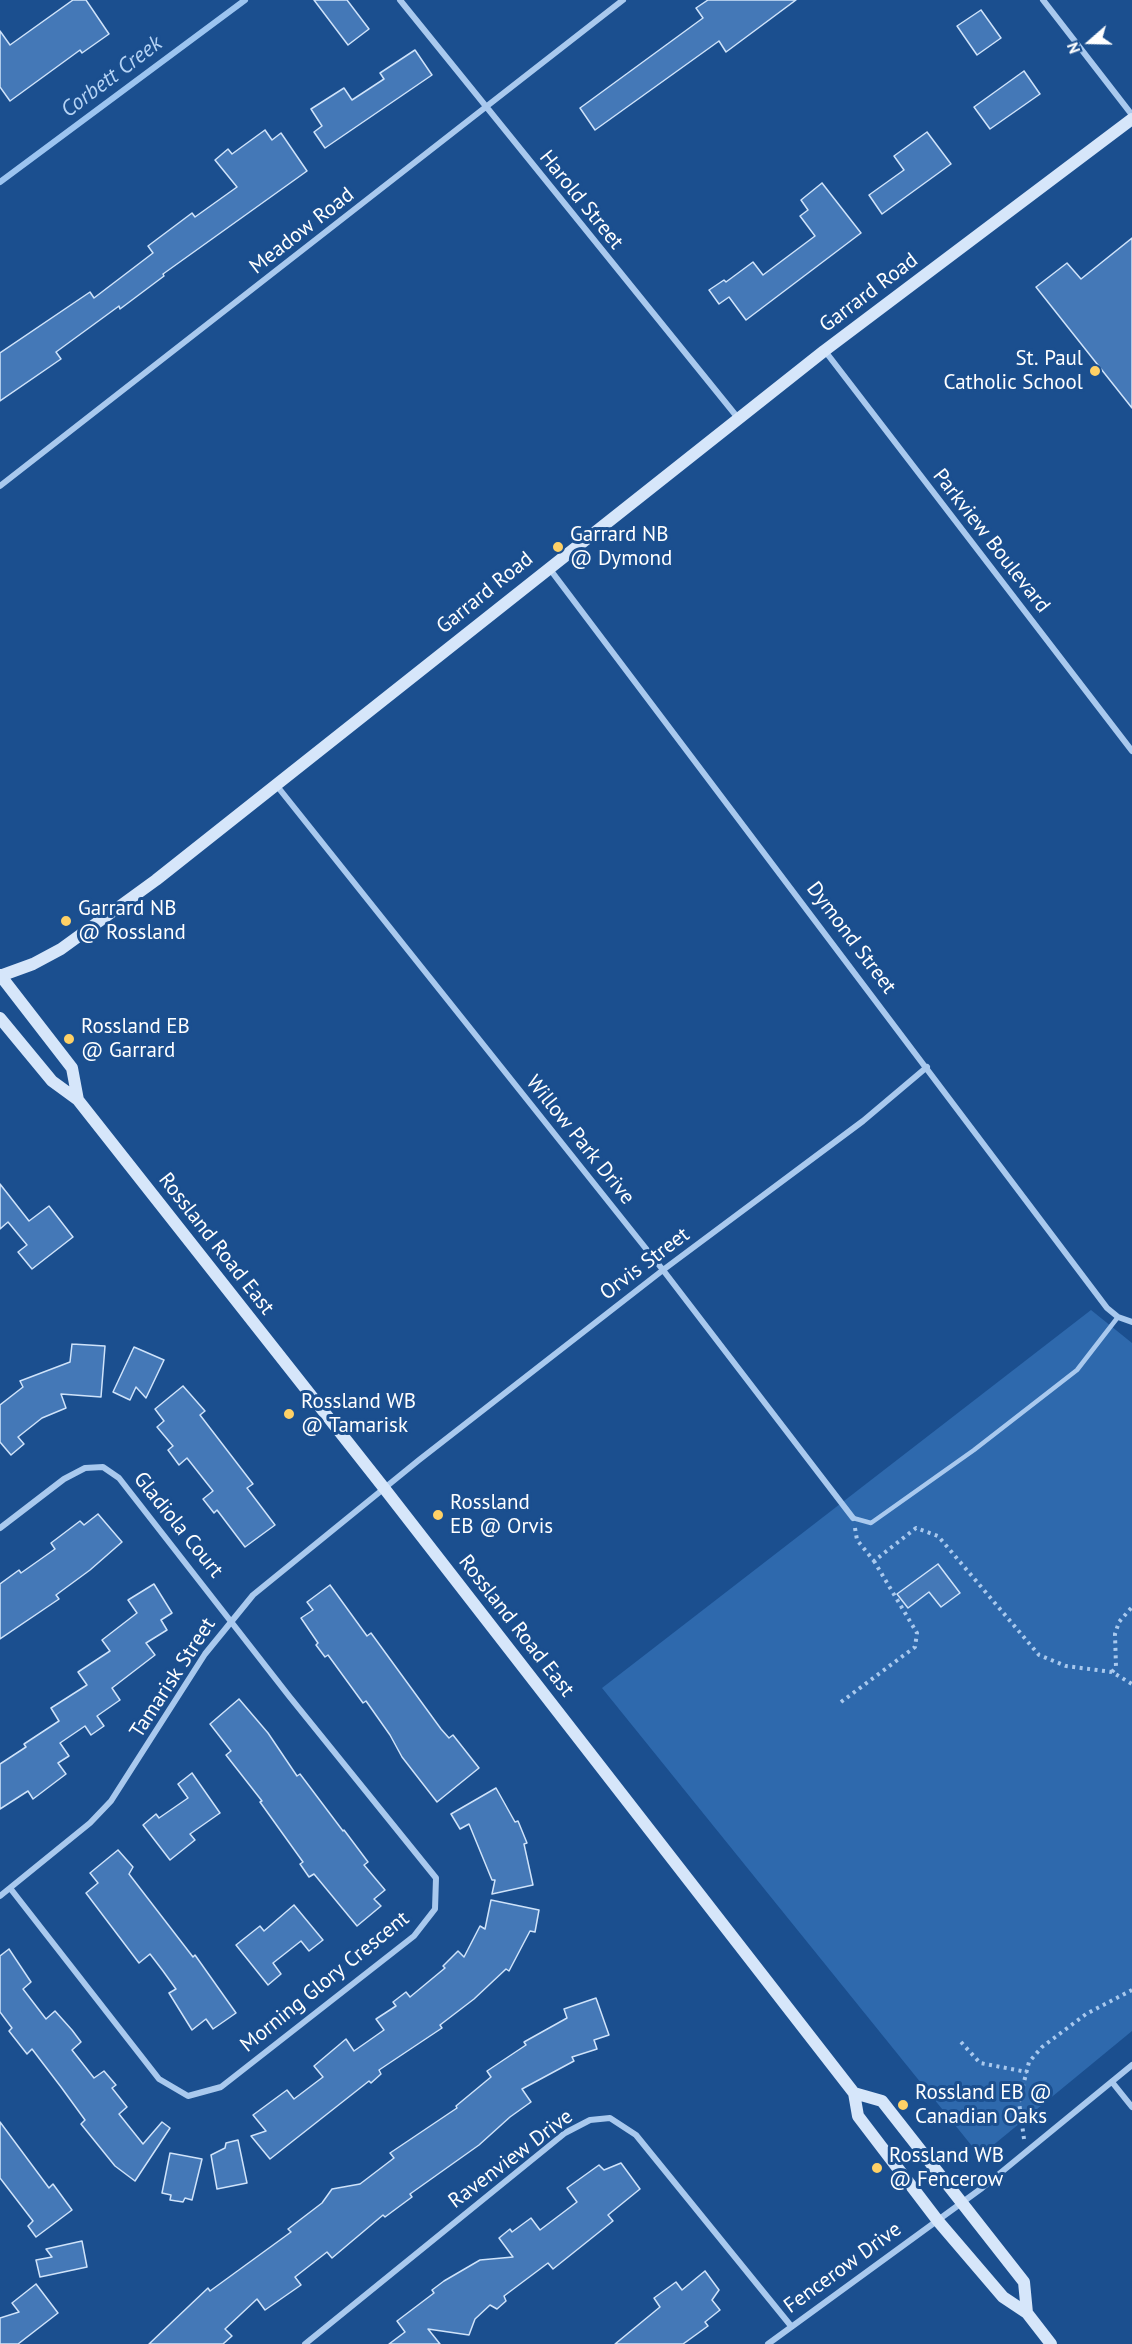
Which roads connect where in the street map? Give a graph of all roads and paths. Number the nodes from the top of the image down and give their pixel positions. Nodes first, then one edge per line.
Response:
1 (399, 0) edge
2 (623, 0) edge
3 (1043, 0) edge
4 (486, 109) junction
5 (1132, 115) edge
6 (1132, 120) edge
7 (824, 351) junction
8 (738, 418) junction
9 (0, 486) edge
10 (548, 567) junction
11 (1132, 751) edge
12 (277, 786) junction
13 (0, 976) edge
14 (0, 1018) edge
15 (927, 1067) junction
16 (78, 1100) junction
17 (663, 1270) junction
18 (1118, 1317) junction
19 (1132, 1322) edge
20 (384, 1488) junction
21 (853, 1518) junction
22 (0, 1528) edge
23 (874, 1561) junction
24 (1132, 1607) edge
25 (231, 1619) junction
26 (1112, 1672) junction
27 (1132, 1684) edge
28 (841, 1702) dead end
29 (10, 1888) junction
30 (0, 1896) edge
31 (1132, 1990) edge
32 (961, 2042) dead end
33 (1132, 2065) edge
34 (1027, 2072) junction
35 (1112, 2082) junction
36 (854, 2093) junction
37 (1132, 2107) edge
38 (1025, 2151) junction
39 (961, 2203) junction
40 (938, 2221) junction
41 (1027, 2313) junction
42 (791, 2326) junction
43 (305, 2344) edge
44 (768, 2344) edge
45 (1051, 2344) edge

1 - 4 street, Harold Street
2 - 4 street, Meadow Road
3 - 5 street
4 - 8 street, Harold Street
4 - 9 street, Meadow Road
6 - 7 main road, Garrard Road
7 - 8 main road, Garrard Road
7 - 11 street, Parkview Boulevard
8 - 10 main road, Garrard Road
10 - 12 main road, Garrard Road
10 - 15 street, Dymond Street
12 - 13 main road, Garrard Road
12 - 17 street, Willow Park Drive
13 - 16 main road, Rossland Road East
14 - 16 main road, Rossland Road East
15 - 17 street, Orvis Street
15 - 18 street, Dymond Street
16 - 20 main road, Rossland Road East
17 - 20 street, Orvis Street
17 - 21 street, Willow Park Drive
18 - 19 street, Dymond Street
18 - 21 lane
20 - 25 street, Tamarisk Street
20 - 36 main road, Rossland Road East
21 - 23 path
22 - 25 street, Gladiola Court
23 - 26 path
23 - 28 path
24 - 26 path
25 - 29 street, Tamarisk Street
25 - 29 street, Morning Glory Crescent
26 - 27 path
29 - 30 street, Tamarisk Street
31 - 34 path
32 - 34 path
33 - 35 street, Fencerow Drive
34 - 38 path
35 - 37 street
35 - 38 street, Fencerow Drive
36 - 39 main road
36 - 40 main road, Rossland Road East
38 - 39 street, Fencerow Drive
39 - 40 street, Fencerow Drive
39 - 41 main road
40 - 41 main road, Rossland Road East
40 - 42 street, Fencerow Drive
41 - 45 main road, Rossland Road East
42 - 43 street, Ravenview Drive
42 - 44 street, Fencerow Drive

